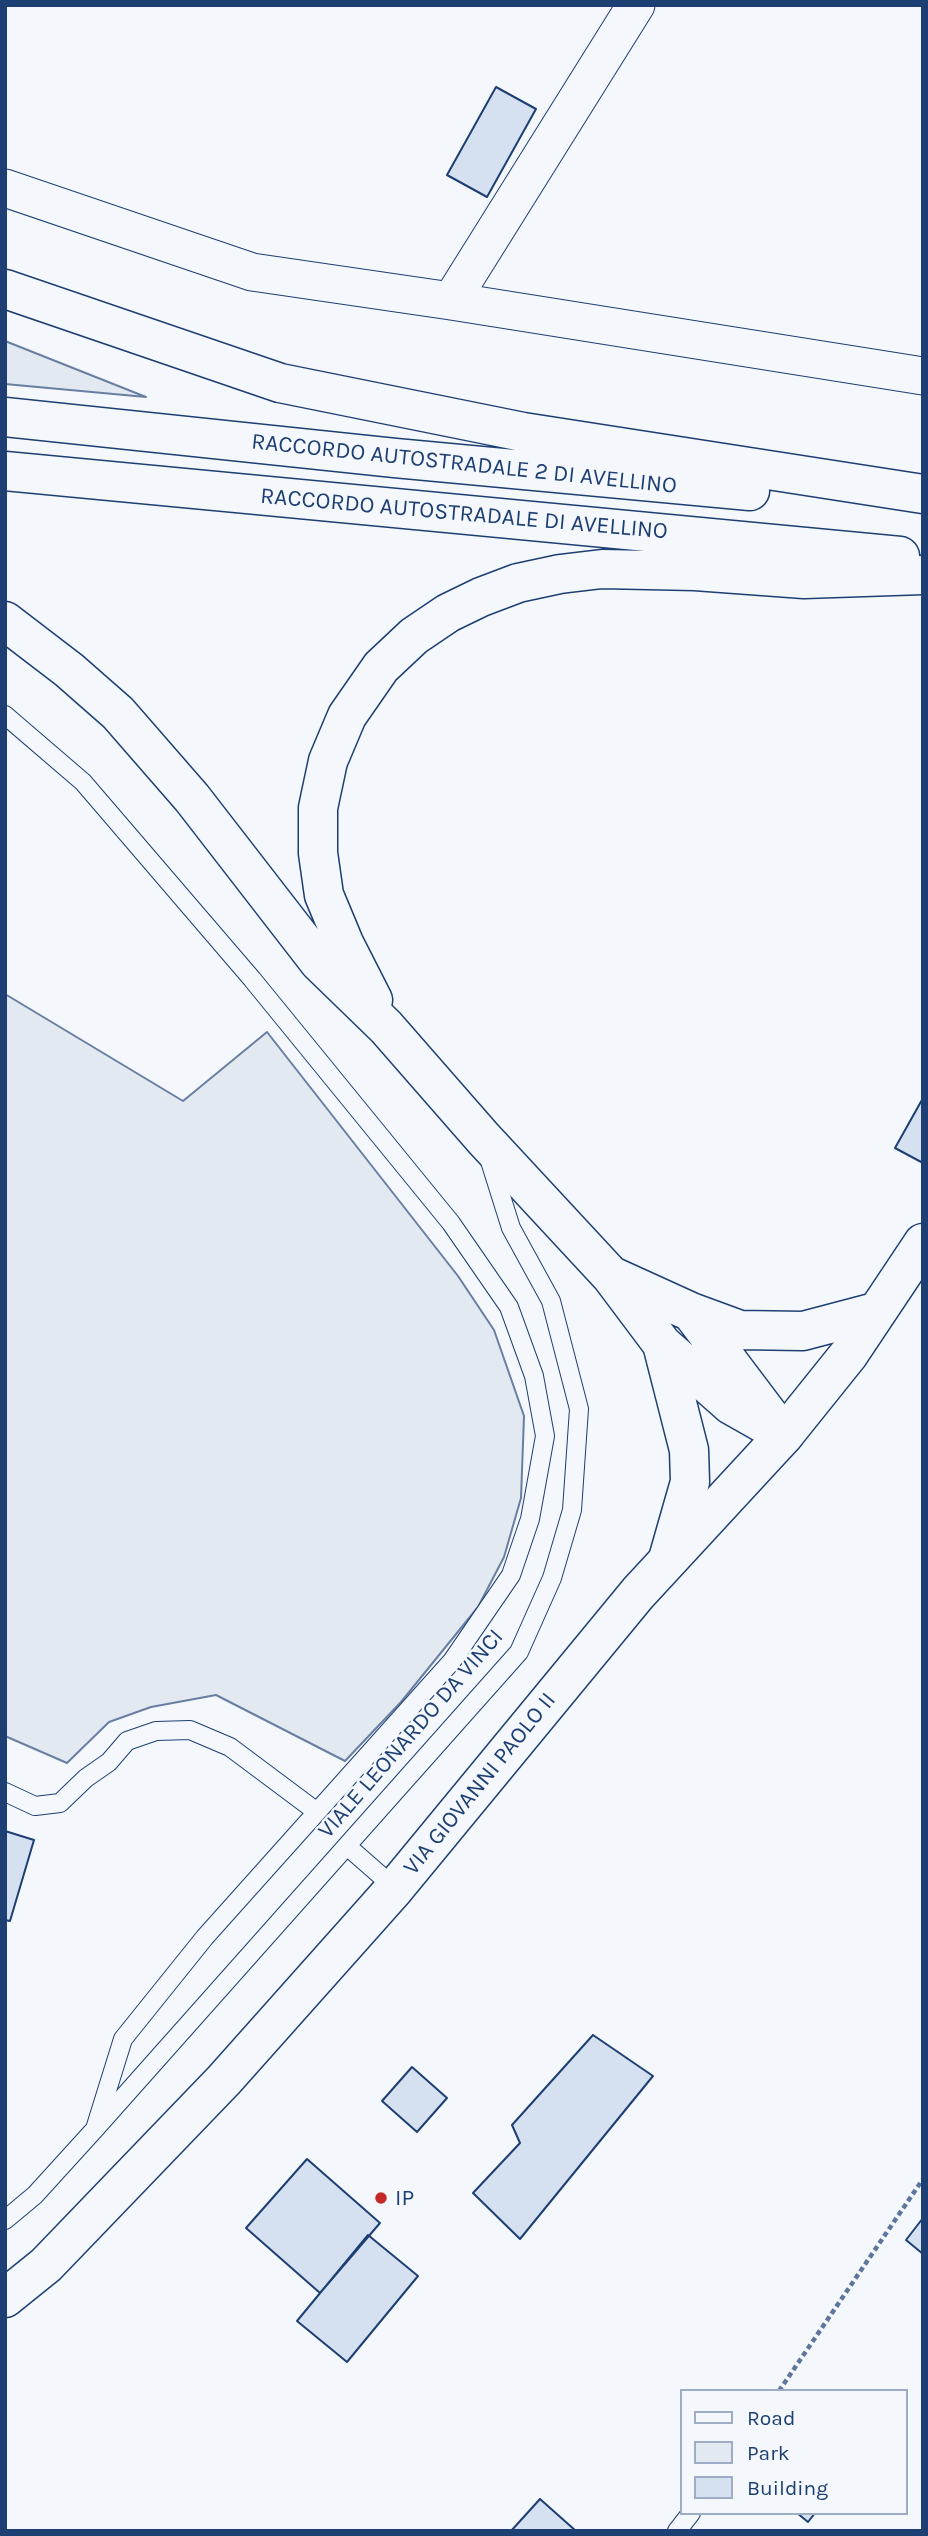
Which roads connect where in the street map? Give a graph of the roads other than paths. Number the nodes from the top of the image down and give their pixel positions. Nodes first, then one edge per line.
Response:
1 (636, 5) edge
2 (5, 188) edge
3 (5, 289) edge
4 (452, 301) junction
5 (923, 376) edge
6 (5, 417) edge
7 (5, 471) edge
8 (923, 495) edge
9 (923, 508) edge
10 (923, 558) edge
11 (923, 575) edge
12 (5, 621) edge
13 (5, 715) edge
14 (386, 1027) junction
15 (483, 1138) junction
16 (923, 1243) edge
17 (611, 1276) junction
18 (691, 1312) junction
19 (876, 1312) junction
20 (662, 1344) junction
21 (784, 1436) junction
22 (668, 1559) junction
23 (5, 1792) edge
24 (317, 1812) junction
25 (347, 1846) junction
26 (395, 1888) junction
27 (95, 2129) junction
28 (5, 2220) edge
29 (5, 2298) edge
30 (689, 2515) edge
31 (677, 2531) edge

1 - 4 street
2 - 4 street
3 - 8 main road
4 - 5 street
6 - 9 main road, RACCORDO AUTOSTRADALE 2 DI AVELLINO
7 - 10 main road, RACCORDO AUTOSTRADALE DI AVELLINO
11 - 14 main road
12 - 14 main road
13 - 24 lane
14 - 15 main road
15 - 17 main road
15 - 25 lane, VIALE LEONARDO DA VINCI
16 - 19 main road, VIA GIOVANNI PAOLO II
17 - 18 main road
17 - 20 main road
18 - 19 main road
18 - 21 main road
19 - 21 main road, VIA GIOVANNI PAOLO II
20 - 21 main road
20 - 22 main road
21 - 22 main road, VIA GIOVANNI PAOLO II
22 - 26 main road, VIA GIOVANNI PAOLO II
23 - 24 lane
24 - 27 lane
25 - 26 lane
25 - 27 lane, VIALE LEONARDO DA VINCI
26 - 29 main road, VIA GIOVANNI PAOLO II
27 - 28 lane, VIALE LEONARDO DA VINCI
30 - 31 lane

